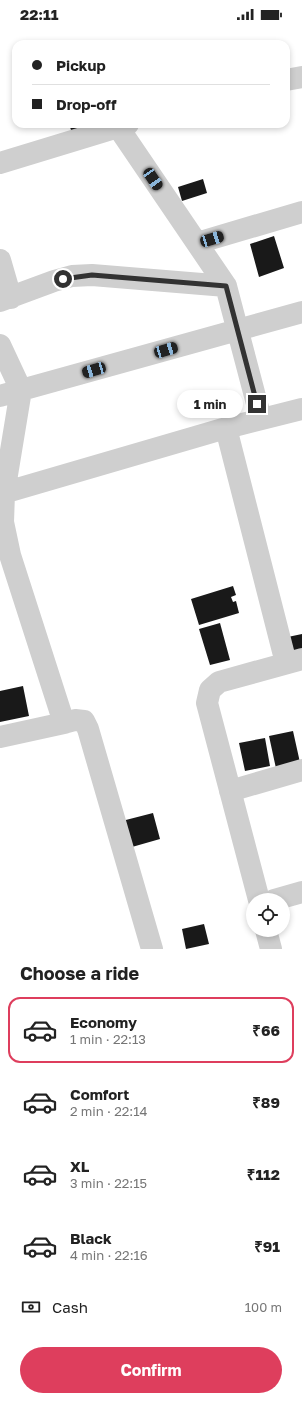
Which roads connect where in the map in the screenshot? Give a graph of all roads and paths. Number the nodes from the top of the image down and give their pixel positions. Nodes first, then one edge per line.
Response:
1 (302, 77) edge
2 (290, 79) edge
3 (113, 128) edge
4 (125, 128) edge
5 (0, 163) edge
6 (302, 212) edge
7 (197, 244) junction
8 (0, 260) edge
9 (226, 286) junction
10 (5, 300) edge
11 (302, 312) edge
12 (238, 330) junction
13 (0, 345) edge
14 (22, 390) junction
15 (0, 396) edge
16 (302, 409) edge
17 (261, 419) junction
18 (226, 428) junction
19 (2, 494) edge
20 (294, 661) edge
21 (64, 723) junction
22 (0, 737) edge
23 (302, 770) edge
24 (230, 791) junction
25 (302, 892) edge
26 (257, 893) edge
27 (290, 895) edge
28 (268, 937) edge
29 (152, 949) edge
30 (271, 949) edge

1 - 2 street
3 - 5 street
4 - 7 street
6 - 7 street
7 - 9 street
8 - 10 street
9 - 10 street
9 - 12 street
11 - 12 street
12 - 14 street
12 - 17 street
13 - 14 street
14 - 15 street
14 - 19 street
16 - 17 street
17 - 18 street
18 - 19 street
18 - 20 street
19 - 21 street
20 - 24 street
21 - 22 street
21 - 29 street
23 - 24 street
24 - 26 street
25 - 27 street
28 - 30 street

